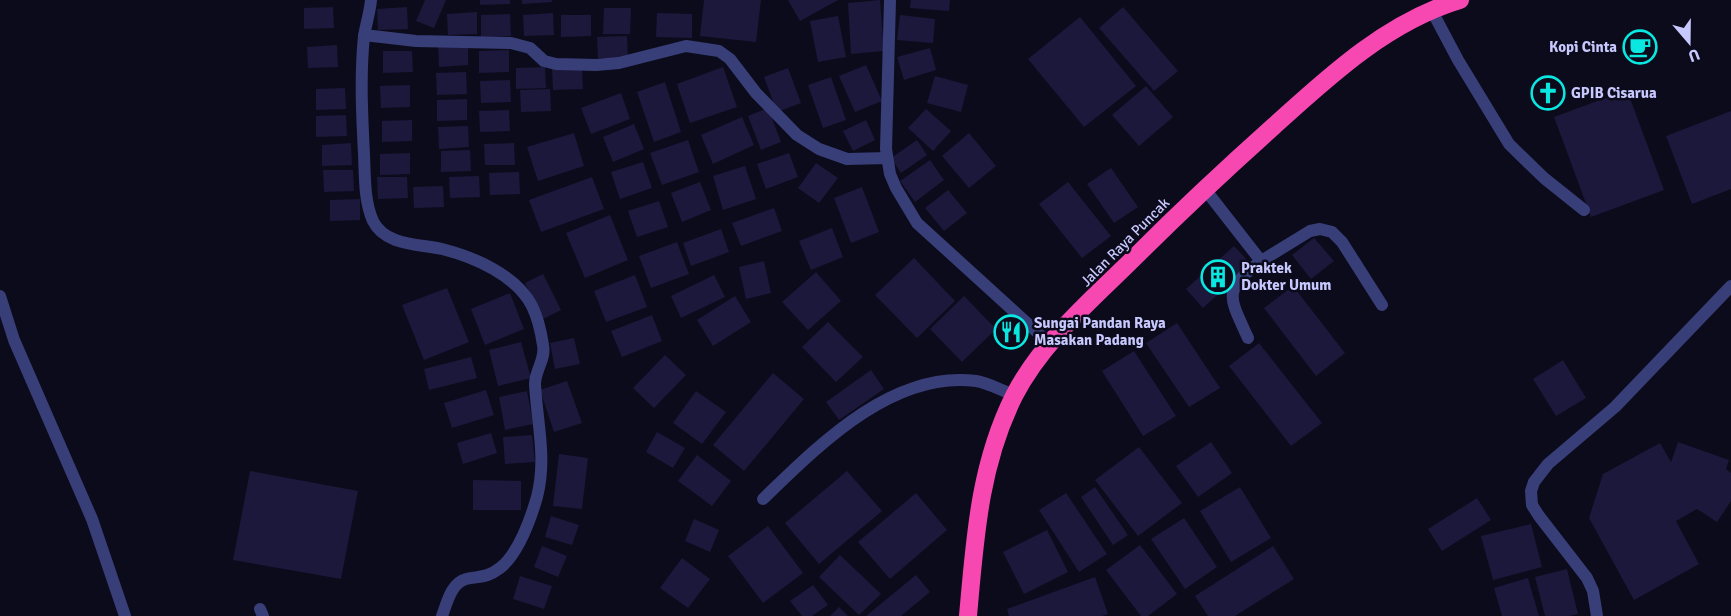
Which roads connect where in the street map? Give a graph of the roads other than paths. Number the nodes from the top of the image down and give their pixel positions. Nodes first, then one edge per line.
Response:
1 (371, 0) edge
2 (890, 0) edge
3 (1460, 0) edge
4 (1431, 11) junction
5 (364, 35) junction
6 (887, 158) junction
7 (1204, 188) junction
8 (1584, 210) dead end
9 (1261, 261) junction
10 (1731, 286) edge
11 (0, 296) edge
12 (1382, 305) dead end
13 (1248, 338) dead end
14 (1049, 343) junction
15 (1014, 395) junction
16 (763, 499) dead end
17 (125, 616) edge
18 (442, 616) edge
19 (968, 616) edge
20 (1597, 616) edge

1 - 5 street
2 - 6 street
3 - 4 highway, Jalan Raya Puncak
4 - 7 highway, Jalan Raya Puncak
4 - 8 street
5 - 6 street
5 - 18 street
6 - 14 street
7 - 9 street
7 - 14 highway, Jalan Raya Puncak
9 - 12 street
9 - 13 street
10 - 20 street
11 - 17 street
14 - 15 highway, Jalan Raya Puncak
15 - 16 street
15 - 19 highway, Jalan Raya Puncak

